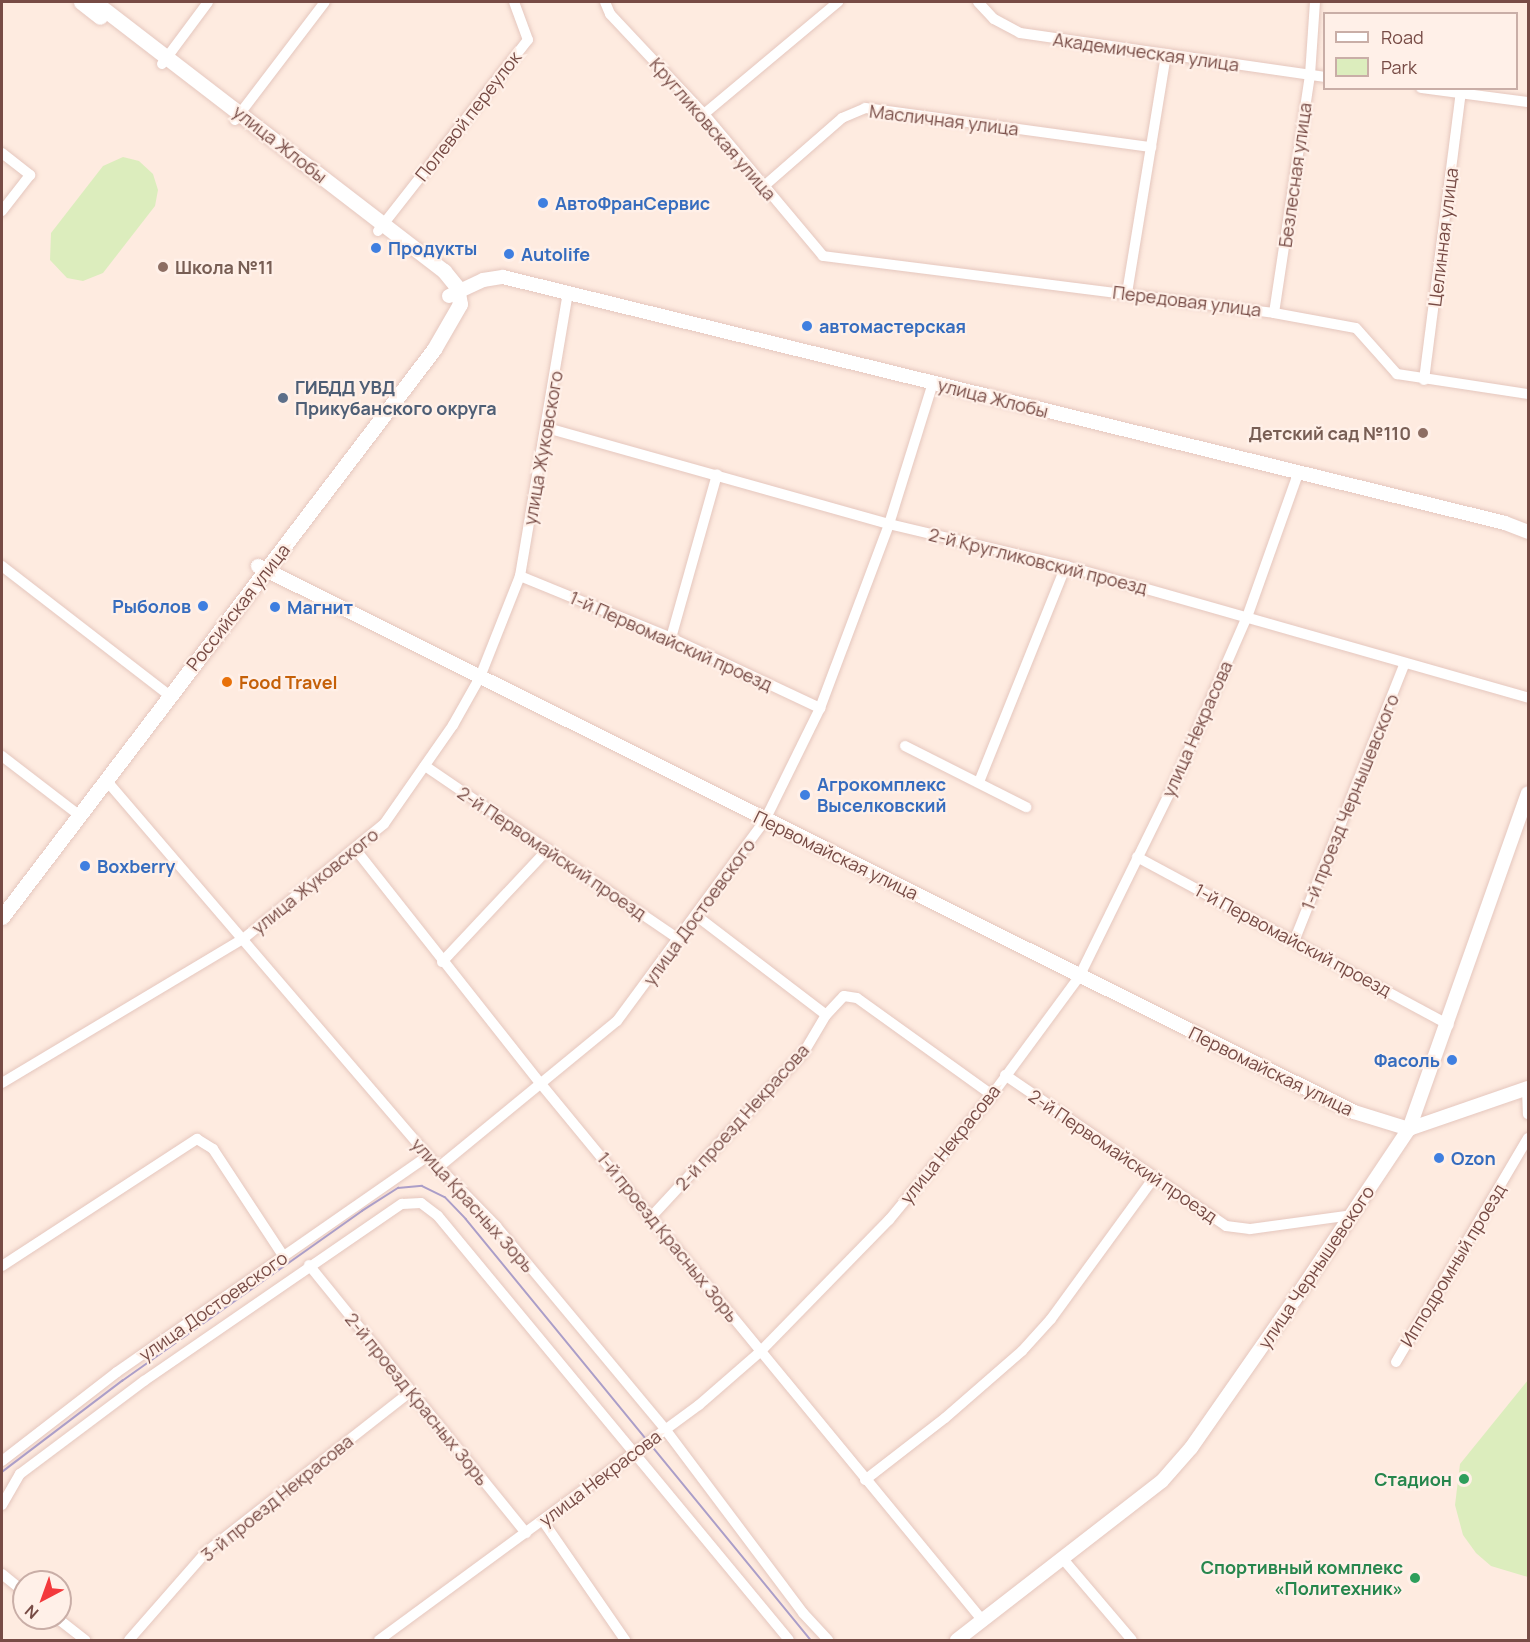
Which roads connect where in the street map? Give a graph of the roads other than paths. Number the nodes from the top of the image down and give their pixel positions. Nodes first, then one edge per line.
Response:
1 (81, 2) edge
2 (95, 2) edge
3 (208, 2) edge
4 (325, 2) edge
5 (514, 2) edge
6 (605, 2) edge
7 (838, 2) edge
8 (978, 2) edge
9 (1316, 2) edge
10 (1166, 54) junction
11 (165, 61) junction
12 (1310, 75) junction
13 (1323, 77) edge
14 (1437, 90) edge
15 (1461, 93) junction
16 (1528, 102) edge
17 (704, 114) junction
18 (238, 117) junction
19 (1151, 147) junction
20 (2, 153) edge
21 (763, 187) junction
22 (2, 211) edge
23 (380, 227) junction
24 (823, 256) joint
25 (447, 288) junction
26 (568, 293) junction
27 (1127, 293) junction
28 (1274, 313) junction
29 (1424, 380) junction
30 (933, 383) junction
31 (1528, 394) edge
32 (547, 428) junction
33 (717, 474) junction
34 (1298, 474) junction
35 (889, 524) junction
36 (1528, 532) edge
37 (264, 562) junction
38 (2, 566) edge
39 (1066, 566) junction
40 (520, 576) junction
41 (1247, 617) junction
42 (670, 638) junction
43 (1404, 664) junction
44 (480, 677) junction
45 (166, 693) junction
46 (1528, 698) edge
47 (820, 708) junction
48 (905, 746) dead end
49 (2, 756) edge
50 (425, 766) junction
51 (106, 780) junction
52 (979, 782) junction
53 (1528, 792) edge
54 (1026, 807) dead end
55 (75, 812) junction
56 (765, 820) junction
57 (548, 849) junction
58 (356, 850) junction
59 (1137, 857) junction
60 (2, 900) edge
61 (2, 916) edge
62 (698, 917) junction
63 (243, 939) junction
64 (679, 939) junction
65 (1295, 939) junction
66 (442, 962) junction
67 (1079, 977) junction
68 (826, 1015) junction
69 (1449, 1025) junction
70 (1005, 1075) junction
71 (2, 1083) edge
72 (541, 1084) junction
73 (1528, 1088) edge
74 (992, 1095) junction
75 (1528, 1114) edge
76 (1409, 1129) junction
77 (1528, 1138) edge
78 (428, 1156) junction
79 (439, 1167) junction
80 (1154, 1178) junction
81 (1352, 1215) junction
82 (652, 1216) junction
83 (284, 1257) junction
84 (309, 1265) junction
85 (2, 1266) edge
86 (760, 1352) junction
87 (1396, 1362) dead end
88 (410, 1392) junction
89 (665, 1429) junction
90 (635, 1450) junction
91 (2, 1461) edge
92 (865, 1480) junction
93 (2, 1505) edge
94 (543, 1521) junction
95 (526, 1533) junction
96 (1063, 1559) junction
97 (983, 1621) junction
98 (72, 1630) edge
99 (85, 1641) edge
100 (129, 1641) edge
101 (379, 1641) edge
102 (625, 1641) edge
103 (789, 1641) edge
104 (828, 1641) edge
105 (957, 1641) edge
106 (1132, 1641) edge

1 - 11 main road, улица Жлобы
2 - 11 main road, улица Жлобы
3 - 11 street
4 - 18 street
5 - 23 street, Полевой переулок
6 - 17 street, Кругликовская улица
7 - 17 street
8 - 10 street, Академическая улица
9 - 12 street, Безлесная улица
10 - 12 street, Академическая улица
10 - 19 street
11 - 18 main road, улица Жлобы
12 - 13 street, Академическая улица
12 - 28 street, Безлесная улица
14 - 15 street
15 - 16 street
15 - 29 street, Целинная улица
17 - 21 street, Кругликовская улица
18 - 23 main road, улица Жлобы
19 - 21 street, Масличная улица
19 - 27 street
20 - 22 street
21 - 24 street, Кругликовская улица
23 - 25 main road, улица Жлобы
23 - 25 main road, улица Жлобы
24 - 27 street, Передовая улица
25 - 26 street, улица Жлобы
25 - 37 main road, Российская улица
26 - 30 street, улица Жлобы
26 - 32 street, улица Жуковского
27 - 28 street, Передовая улица
28 - 29 street, Передовая улица
29 - 31 street, Передовая улица
30 - 34 street, улица Жлобы
30 - 35 street, улица Достоевского
32 - 33 street, 2-й Кругликовский проезд
32 - 40 street, улица Жуковского
33 - 35 street, 2-й Кругликовский проезд
33 - 42 street
34 - 36 street, улица Жлобы
34 - 41 street, улица Некрасова
35 - 39 street, 2-й Кругликовский проезд
35 - 47 street, улица Достоевского
37 - 44 street, Первомайская улица
37 - 45 main road, Российская улица
38 - 45 street
39 - 41 street, 2-й Кругликовский проезд
39 - 52 street
40 - 42 street, 1-й Первомайский проезд
40 - 44 street, улица Жуковского
41 - 43 street, 2-й Кругликовский проезд
41 - 59 street, улица Некрасова
42 - 47 street, 1-й Первомайский проезд
43 - 46 street, 2-й Кругликовский проезд
43 - 65 street, 1-й проезд Чернышевского
44 - 50 street, улица Жуковского
44 - 56 street, Первомайская улица
45 - 51 main road, Российская улица
45 - 55 main road, Российская улица
47 - 56 street, улица Достоевского
48 - 52 street
49 - 55 street
50 - 57 street, 2-й Первомайский проезд
50 - 58 street, улица Жуковского
51 - 55 main road, Российская улица
51 - 63 street, улица Красных Зорь
52 - 54 street
53 - 69 street, улица Чернышевского
55 - 60 main road, Российская улица
55 - 61 main road, Российская улица
56 - 62 street, улица Достоевского
56 - 67 street, Первомайская улица
57 - 64 street, 2-й Первомайский проезд
57 - 66 street
58 - 63 street, улица Жуковского
58 - 66 street, 1-й проезд Красных Зорь
59 - 65 street, 1-й Первомайский проезд
59 - 67 street, улица Некрасова
62 - 64 street, улица Достоевского
62 - 68 street
63 - 71 street, улица Жуковского
63 - 78 street, улица Красных Зорь
64 - 72 street, улица Достоевского
65 - 69 street, 1-й Первомайский проезд
66 - 72 street, 1-й проезд Красных Зорь
67 - 70 street, улица Некрасова
67 - 76 street, Первомайская улица
68 - 74 street
68 - 82 street, 2-й проезд Некрасова
69 - 76 street, улица Чернышевского
70 - 74 street, улица Некрасова
70 - 80 street, 2-й Первомайский проезд
72 - 79 street, улица Достоевского
72 - 82 street, 1-й проезд Красных Зорь
73 - 75 street
73 - 76 street
74 - 86 street, улица Некрасова
76 - 81 street, улица Чернышевского
77 - 87 street, Ипподромный проезд
78 - 79 street, улица Красных Зорь
78 - 83 street, улица Достоевского
79 - 89 street, улица Красных Зорь
80 - 81 street, 2-й Первомайский проезд
80 - 92 street
81 - 96 street, улица Чернышевского
82 - 86 street, 1-й проезд Красных Зорь
83 - 85 street
83 - 91 street, улица Достоевского
84 - 88 street, 2-й проезд Красных Зорь
84 - 90 street
84 - 93 street
86 - 89 street, улица Некрасова
86 - 92 street, 1-й проезд Красных Зорь
88 - 95 street, 2-й проезд Красных Зорь
88 - 100 street, 3-й проезд Некрасова
89 - 90 street, улица Некрасова
89 - 104 street, улица Красных Зорь
90 - 94 street, улица Некрасова
90 - 103 street
92 - 97 street, 1-й проезд Красных Зорь
94 - 95 street, улица Некрасова
94 - 102 street
95 - 101 street, улица Некрасова
96 - 97 street, улица Чернышевского
96 - 106 street
97 - 105 street, улица Чернышевского
98 - 99 street

